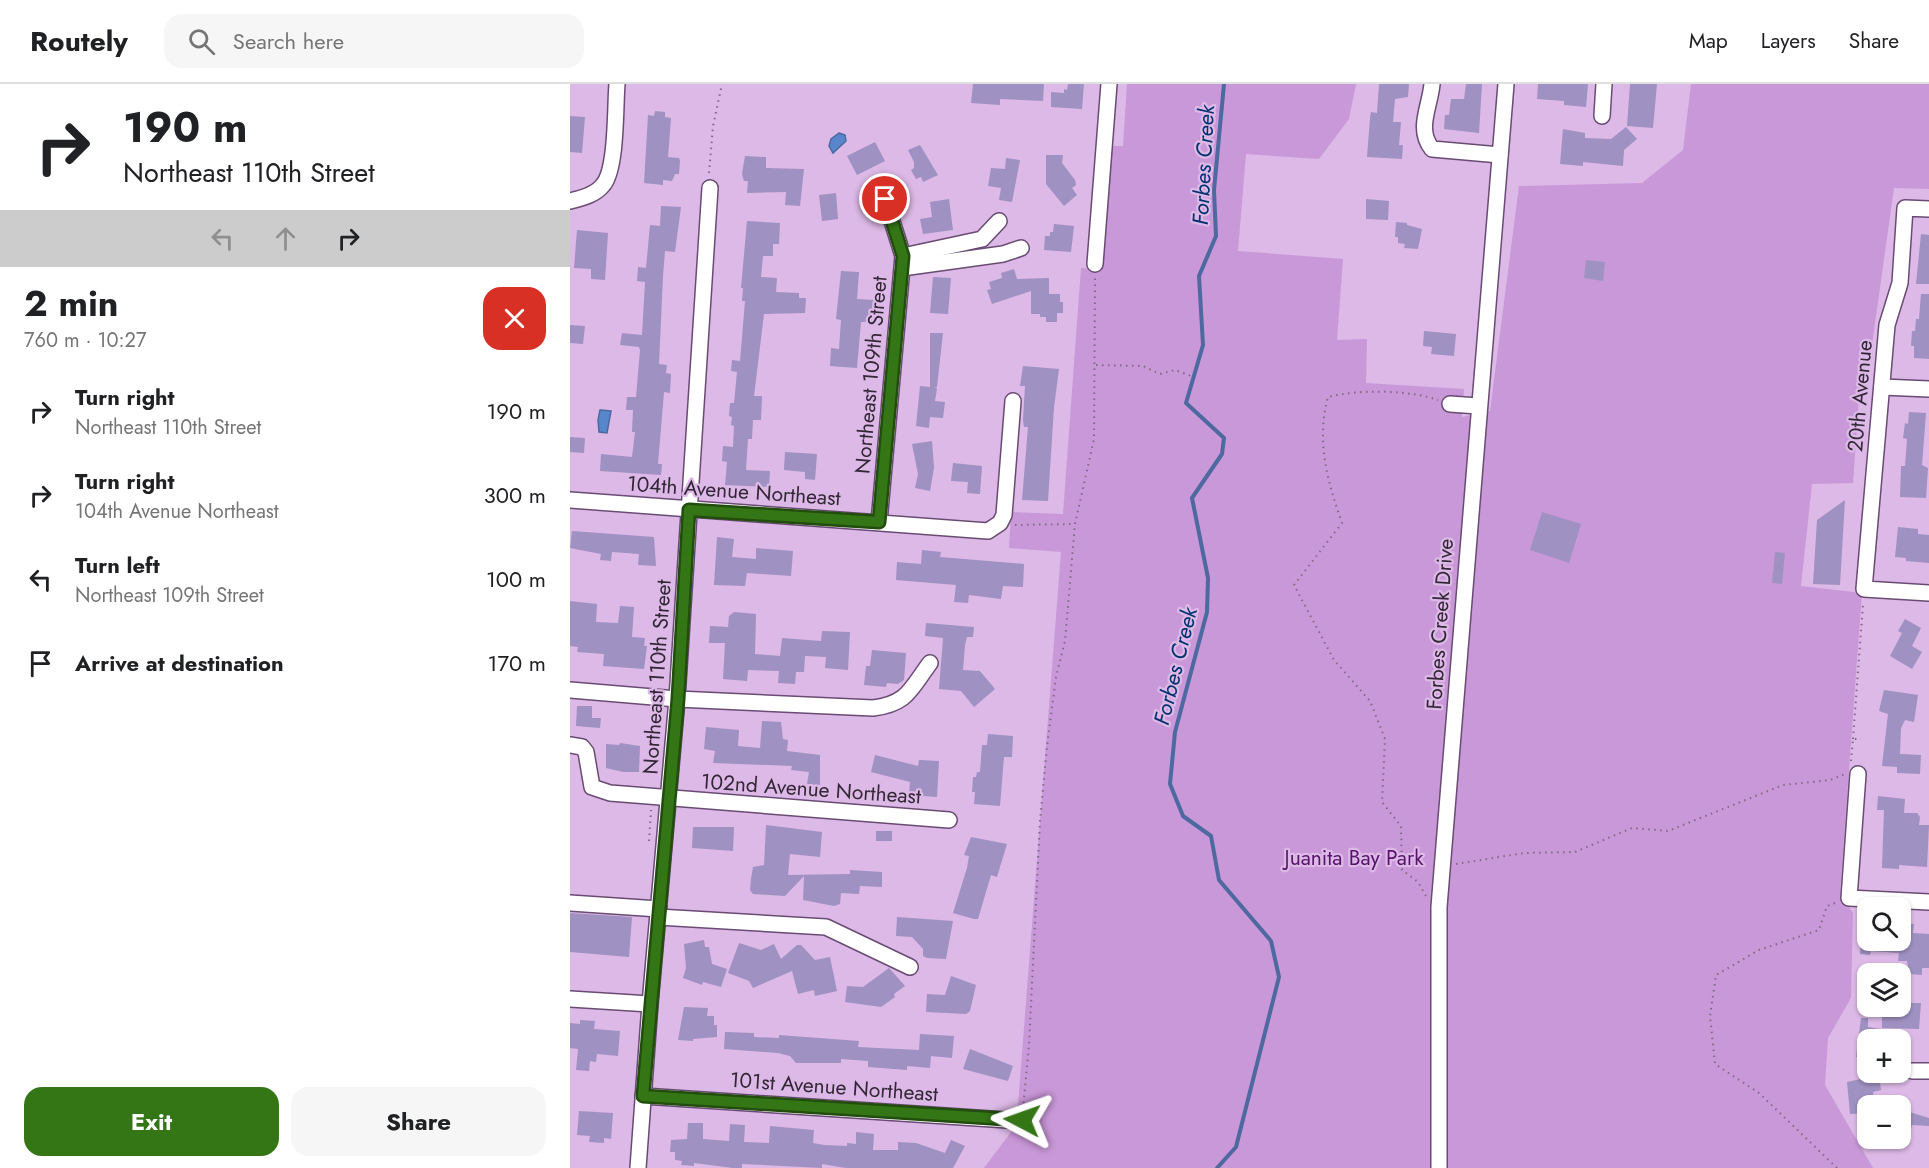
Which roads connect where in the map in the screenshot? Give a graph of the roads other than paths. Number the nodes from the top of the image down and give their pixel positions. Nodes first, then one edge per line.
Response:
1 (617, 84) edge
2 (1109, 84) edge
3 (1432, 84) edge
4 (1506, 84) edge
5 (1604, 84) edge
6 (1602, 116) dead end
7 (1500, 155) junction
8 (710, 188) road end
9 (885, 199) dead end
10 (570, 201) edge
11 (1929, 209) edge
12 (999, 221) dead end
13 (1021, 248) dead end
14 (902, 262) junction
15 (1095, 264) road end
16 (1882, 387) junction
17 (1929, 390) edge
18 (1014, 401) dead end
19 (1450, 404) road end
20 (1478, 406) junction
21 (570, 500) edge
22 (689, 510) junction
23 (879, 522) junction
24 (1929, 592) edge
25 (930, 663) dead end
26 (570, 690) edge
27 (678, 699) junction
28 (570, 745) edge
29 (1857, 774) dead end
30 (669, 799) junction
31 (949, 820) dead end
32 (1929, 902) edge
33 (570, 903) edge
34 (658, 913) junction
35 (910, 967) dead end
36 (570, 999) edge
37 (650, 1004) junction
38 (1912, 1071) dead end
39 (1929, 1071) edge
40 (643, 1096) junction
41 (1022, 1120) road end
42 (638, 1168) edge
43 (1439, 1168) edge

1 - 10 street
2 - 15 street
3 - 7 street
4 - 7 street, Forbes Creek Drive
5 - 6 street
7 - 20 street, Forbes Creek Drive
8 - 22 street, Northeast 110th Street
9 - 14 street, Northeast 109th Street
11 - 16 street, 20th Avenue
12 - 14 street
13 - 14 street
14 - 23 street, Northeast 109th Street
16 - 17 street
16 - 24 street, 20th Avenue
18 - 23 street, 104th Avenue Northeast
19 - 20 street
20 - 43 street, Forbes Creek Drive
21 - 22 street, 104th Avenue Northeast
22 - 23 street, 104th Avenue Northeast
22 - 27 street, Northeast 110th Street
25 - 27 street
26 - 27 street
27 - 30 street, Northeast 110th Street
28 - 30 street, 102nd Avenue Northeast
29 - 32 street
30 - 31 street, 102nd Avenue Northeast
30 - 34 street, Northeast 110th Street
33 - 34 street
34 - 35 street
34 - 37 street, Northeast 110th Street
36 - 37 street
37 - 40 street, Northeast 110th Street
38 - 39 street
40 - 41 street, 101st Avenue Northeast
40 - 42 street, Northeast 110th Street

